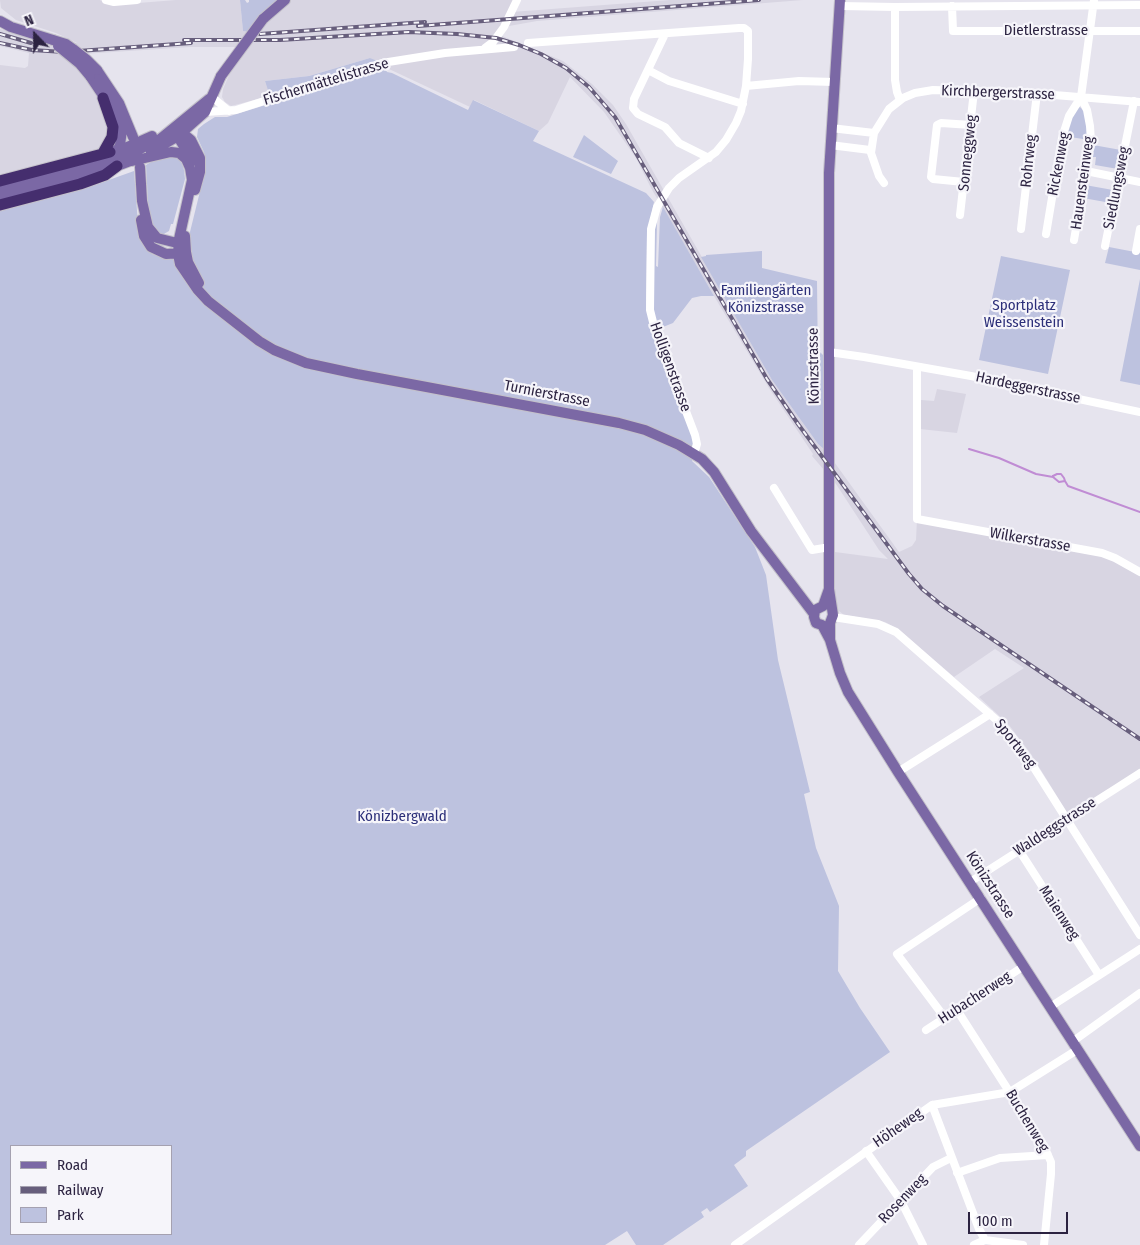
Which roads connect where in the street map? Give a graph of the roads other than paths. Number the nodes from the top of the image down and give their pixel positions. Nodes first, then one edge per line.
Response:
1 (106, 0) edge
2 (136, 0) edge
3 (285, 0) edge
4 (517, 0) edge
5 (840, 3) edge
6 (1093, 3) edge
7 (1140, 5) edge
8 (952, 6) junction
9 (895, 7) junction
10 (0, 21) edge
11 (1140, 30) edge
12 (1090, 31) junction
13 (664, 34) junction
14 (528, 43) dead end
15 (514, 47) dead end
16 (483, 48) junction
17 (648, 70) junction
18 (93, 73) junction
19 (834, 82) junction
20 (746, 86) junction
21 (974, 91) junction
22 (1037, 94) junction
23 (1081, 97) junction
24 (103, 98) joint
25 (212, 98) junction
26 (900, 100) junction
27 (1137, 102) edge
28 (742, 104) junction
29 (229, 111) junction
30 (205, 112) junction
31 (971, 125) junction
32 (831, 128) junction
33 (177, 131) junction
34 (874, 133) junction
35 (133, 137) dead end
36 (830, 145) junction
37 (870, 150) junction
38 (112, 156) junction
39 (709, 158) junction
40 (136, 164) junction
41 (1086, 171) junction
42 (1119, 178) junction
43 (3, 179) edge
44 (192, 180) junction
45 (964, 182) junction
46 (1140, 182) edge
47 (884, 183) dead end
48 (0, 189) edge
49 (0, 197) edge
50 (142, 202) junction
51 (0, 205) edge
52 (186, 205) junction
53 (960, 215) dead end
54 (1021, 229) dead end
55 (1140, 229) edge
56 (1046, 234) dead end
57 (1074, 240) dead end
58 (164, 241) junction
59 (1105, 246) dead end
60 (182, 249) junction
61 (1136, 252) dead end
62 (828, 352) junction
63 (916, 367) junction
64 (1140, 412) edge
65 (694, 454) junction
66 (774, 488) dead end
67 (830, 547) junction
68 (1140, 572) edge
69 (825, 615) junction
70 (990, 714) junction
71 (898, 772) junction
72 (1140, 773) edge
73 (1067, 820) junction
74 (1019, 850) junction
75 (970, 882) junction
76 (981, 898) junction
77 (1140, 935) edge
78 (1140, 950) edge
79 (1024, 966) junction
80 (1099, 975) junction
81 (1140, 992) edge
82 (1050, 1008) junction
83 (957, 1010) junction
84 (945, 1018) junction
85 (926, 1030) dead end
86 (1075, 1046) junction
87 (1010, 1092) junction
88 (932, 1104) junction
89 (1137, 1139) edge
90 (866, 1151) junction
91 (1048, 1155) junction
92 (1140, 1155) edge
93 (951, 1158) junction
94 (957, 1173) junction
95 (901, 1201) junction
96 (986, 1240) junction
97 (736, 1245) edge
98 (859, 1245) edge
99 (923, 1245) edge
100 (974, 1245) edge
101 (1023, 1245) edge
102 (1044, 1245) edge

1 - 2 street
3 - 25 main road, bridge
4 - 16 street
5 - 9 street
5 - 19 main road, Könizstrasse
6 - 7 street
6 - 8 street
6 - 12 street
8 - 9 street
8 - 12 street, Dietlerstrasse
9 - 26 street
10 - 18 main road, bridge
11 - 12 street, Dietlerstrasse
12 - 23 street
13 - 14 street
13 - 17 street
13 - 20 street, Holligenstrasse
15 - 16 street, Fischermättelistrasse
16 - 29 street, Fischermättelistrasse
17 - 28 street
17 - 39 street
18 - 24 main road
18 - 35 main road
19 - 20 street
19 - 32 main road, Könizstrasse
20 - 28 street, Holligenstrasse
21 - 22 street, Kirchbergerstrasse
21 - 26 street, Kirchbergerstrasse
21 - 31 street, Sonneggweg
22 - 23 street, Kirchbergerstrasse
22 - 54 street, Rohrweg
23 - 27 street, Kirchbergerstrasse
23 - 41 street, Hauensteinweg
23 - 56 street, Rickenweg
24 - 38 highway
25 - 29 street
25 - 30 main road
25 - 33 main road
26 - 34 street, Kirchbergerstrasse
27 - 42 street, Siedlungsweg
28 - 39 street, Holligenstrasse
29 - 30 street, Fischermättelistrasse
30 - 33 main road
31 - 45 street, Sonneggweg
31 - 45 street
32 - 34 street
32 - 36 main road, Könizstrasse
33 - 38 main road
33 - 40 main road
33 - 44 main road
33 - 60 main road, Turnierstrasse
34 - 37 street, Kirchbergerstrasse
36 - 37 street
36 - 62 main road, Könizstrasse
37 - 47 street
38 - 40 main road
38 - 43 highway
38 - 48 main road
38 - 49 main road
38 - 51 highway
39 - 65 street, Holligenstrasse
40 - 44 main road
40 - 50 main road
41 - 42 street
41 - 57 street, Hauensteinweg
42 - 46 street
42 - 59 street, Siedlungsweg
44 - 52 main road
45 - 53 street, Sonneggweg
50 - 58 main road
50 - 60 main road
52 - 58 main road
52 - 60 main road
55 - 61 street
58 - 60 main road
60 - 65 main road, Turnierstrasse
62 - 63 street, Hardeggerstrasse
62 - 67 main road, Könizstrasse
63 - 64 street, Hardeggerstrasse
63 - 68 street, Wilkerstrasse
65 - 69 main road, Turnierstrasse
66 - 67 street
67 - 69 main road, Könizstrasse
69 - 70 street, Sportweg
69 - 71 main road, Könizstrasse
70 - 71 street
70 - 73 street, Sportweg
71 - 75 main road, Könizstrasse
72 - 73 street, Waldeggstrasse
73 - 74 street, Waldeggstrasse
73 - 77 street, Sportweg
74 - 75 street, Waldeggstrasse
74 - 80 street, Maienweg
75 - 76 main road, Könizstrasse
76 - 79 main road, Könizstrasse
76 - 84 street
78 - 80 street
79 - 82 main road, Könizstrasse
79 - 83 street, Hubacherweg
80 - 82 street
81 - 86 street, Höheweg
82 - 86 main road, Könizstrasse
83 - 84 street, Hubacherweg
83 - 87 street, Buchenweg
84 - 85 street, Hubacherweg
86 - 87 street, Höheweg
86 - 89 main road, Könizstrasse
87 - 88 street, Höheweg
87 - 91 street, Buchenweg
88 - 90 street, Höheweg
88 - 93 street
89 - 92 main road, Könizstrasse
90 - 95 street
90 - 97 street, Höheweg
91 - 94 street
91 - 102 street, Buchenweg
93 - 94 street
93 - 95 street, Rosenweg
94 - 96 street
95 - 98 street, Rosenweg
95 - 99 street
96 - 100 street
96 - 101 street

